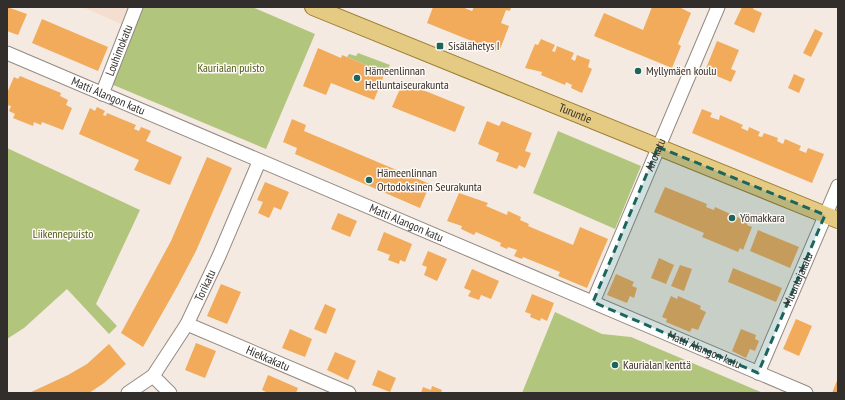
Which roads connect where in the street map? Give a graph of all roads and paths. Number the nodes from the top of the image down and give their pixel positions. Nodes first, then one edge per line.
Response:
1 (136, 7) edge
2 (718, 7) edge
3 (321, 8) edge
4 (7, 53) edge
5 (102, 94) junction
6 (658, 147) junction
7 (259, 162) junction
8 (838, 186) edge
9 (832, 218) edge
10 (593, 302) junction
11 (187, 324) junction
12 (758, 373) junction
13 (153, 376) junction
14 (128, 393) edge
15 (170, 393) edge
16 (349, 393) edge
17 (806, 393) edge

1 - 5 street, Louhimokatu
2 - 6 street, Ahokatu
3 - 6 main road, Turuntie
4 - 5 street, Matti Alangon katu
5 - 7 street, Matti Alangon katu
6 - 9 main road, Turuntie
6 - 10 street, Ahokatu
7 - 10 street, Matti Alangon katu
7 - 11 street, Torikatu
8 - 9 street, Muuntajakatu
9 - 12 street, Muuntajakatu
10 - 12 street, Matti Alangon katu
11 - 13 street, Torikatu
11 - 16 street, Hiekkakatu
12 - 17 street, Matti Alangon katu
13 - 14 street, Torikatu
13 - 15 street

